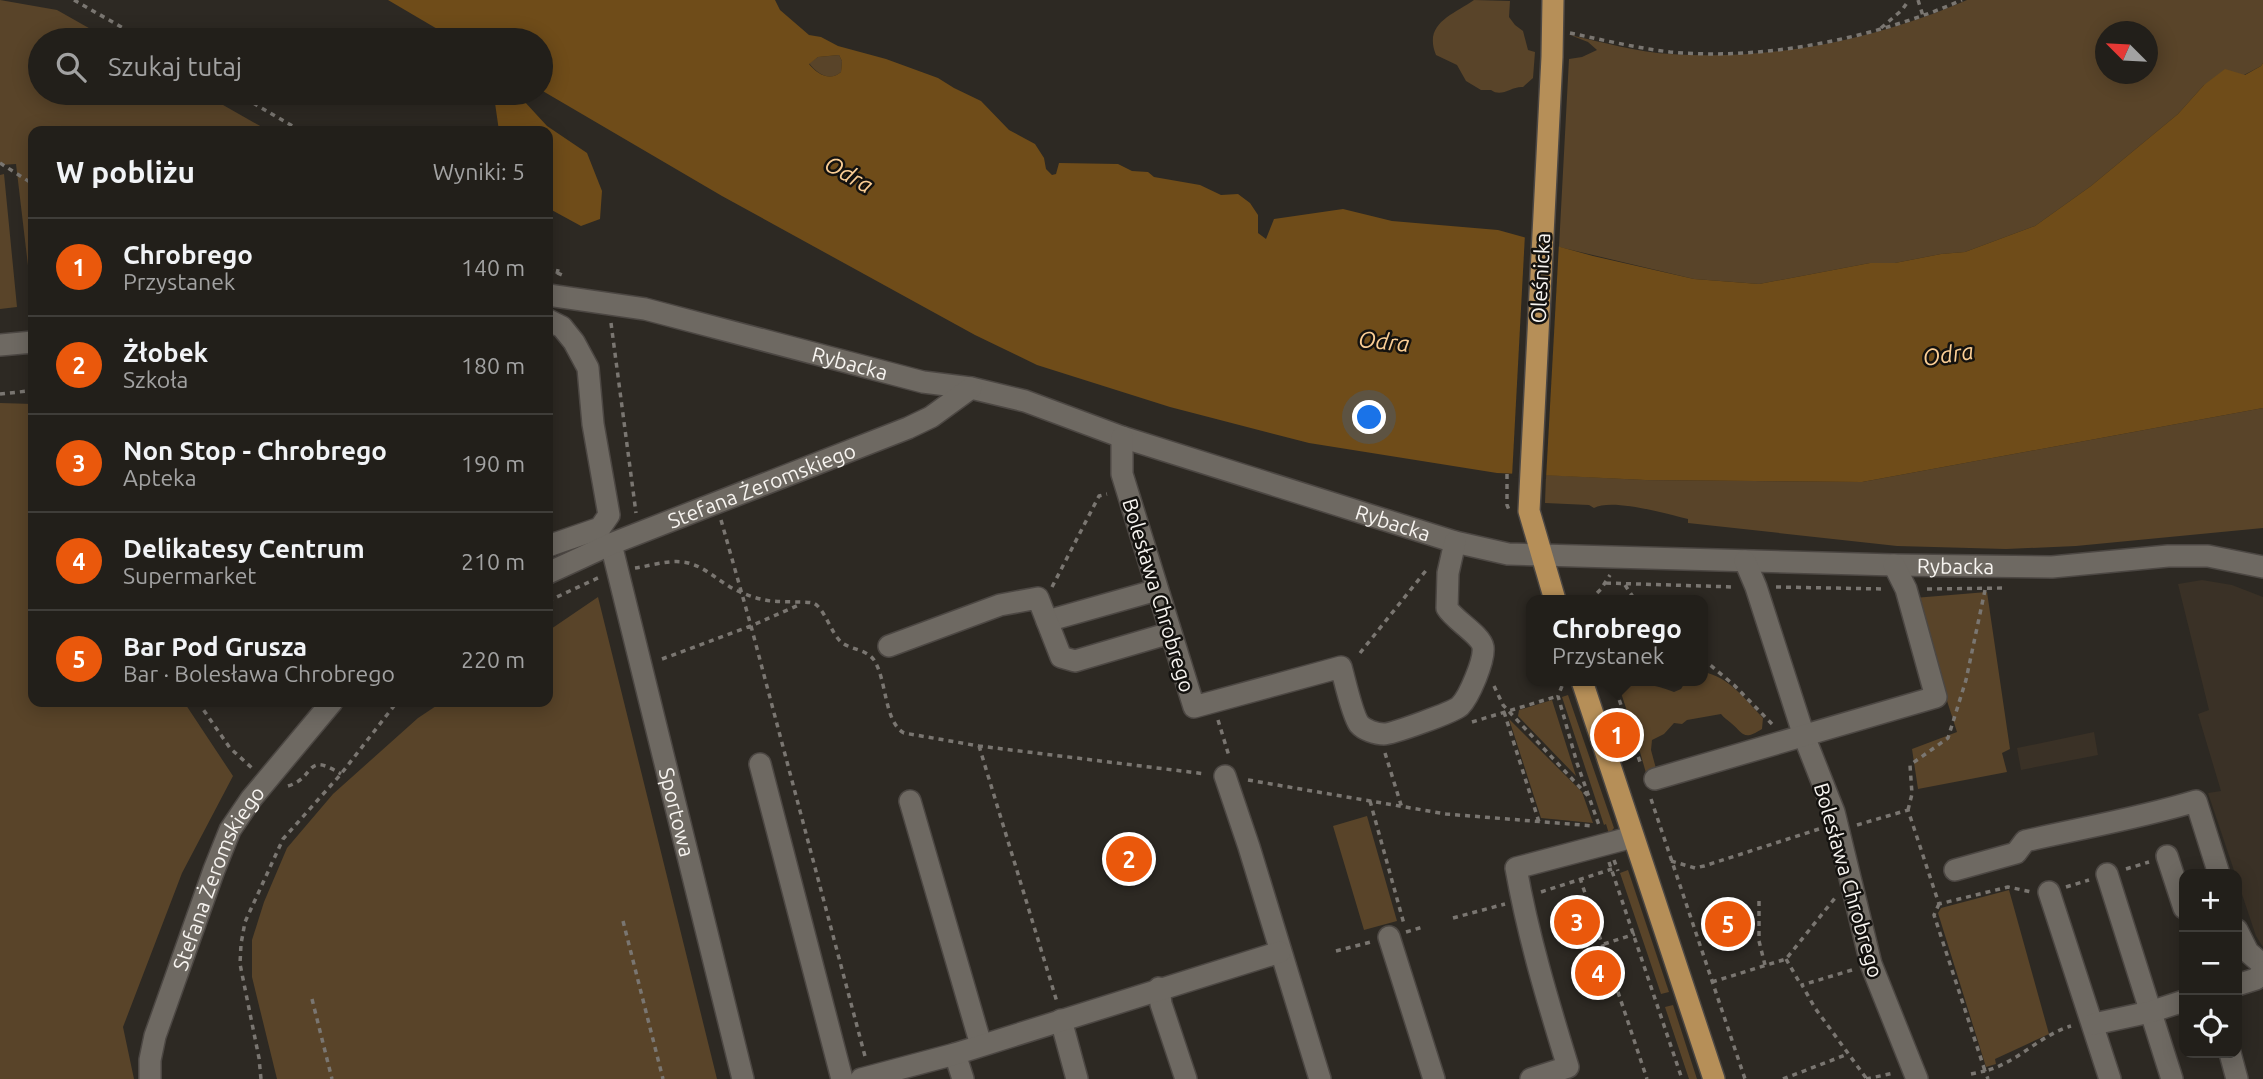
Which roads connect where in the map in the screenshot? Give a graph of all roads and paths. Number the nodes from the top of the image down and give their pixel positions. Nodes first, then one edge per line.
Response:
1 (74, 0) edge
2 (1553, 0) edge
3 (1909, 0) edge
4 (1918, 0) edge
5 (1962, 0) edge
6 (1923, 16) junction
7 (123, 28) edge
8 (1879, 29) junction
9 (1576, 34) dead end
10 (257, 105) edge
11 (292, 126) edge
12 (0, 163) edge
13 (28, 181) edge
14 (559, 265) dead end
15 (553, 272) edge
16 (553, 296) edge
17 (610, 315) dead end
18 (553, 322) edge
19 (28, 342) edge
20 (0, 345) edge
21 (971, 388) junction
22 (28, 391) edge
23 (0, 394) edge
24 (1122, 438) junction
25 (1122, 474) junction
26 (1507, 474) dead end
27 (1507, 505) dead end
28 (719, 514) dead end
29 (641, 519) dead end
30 (1455, 542) junction
31 (553, 544) edge
32 (611, 544) junction
33 (1541, 555) junction
34 (1745, 561) junction
35 (1433, 562) dead end
36 (1894, 565) junction
37 (1612, 566) dead end
38 (2263, 567) edge
39 (633, 568) dead end
40 (553, 571) edge
41 (602, 577) dead end
42 (1606, 583) junction
43 (1624, 583) junction
44 (1756, 587) junction
45 (1906, 589) junction
46 (1157, 590) junction
47 (1985, 590) dead end
48 (742, 592) junction
49 (1553, 595) edge
50 (1595, 595) edge
51 (1632, 595) edge
52 (553, 598) edge
53 (1039, 601) junction
54 (803, 604) junction
55 (1047, 621) junction
56 (751, 626) junction
57 (1170, 633) junction
58 (1483, 644) junction
59 (889, 646) dead end
60 (1360, 653) dead end
61 (1501, 657) dead end
62 (662, 659) dead end
63 (1708, 663) edge
64 (1568, 686) edge
65 (1575, 686) edge
66 (1558, 695) junction
67 (1213, 702) junction
68 (201, 707) edge
69 (328, 707) edge
70 (393, 707) edge
71 (1506, 711) junction
72 (1470, 723) dead end
73 (1799, 738) junction
74 (979, 746) junction
75 (1384, 750) dead end
76 (760, 764) dead end
77 (259, 773) dead end
78 (341, 774) junction
79 (1230, 777) junction
80 (1655, 779) dead end
81 (281, 785) dead end
82 (1590, 798) junction
83 (910, 801) dead end
84 (1370, 801) junction
85 (1402, 808) junction
86 (1539, 822) junction
87 (1842, 825) junction
88 (1633, 837) junction
89 (1666, 847) dead end
90 (1607, 856) dead end
91 (2167, 856) joint
92 (1671, 861) junction
93 (1612, 869) junction
94 (2217, 869) edge
95 (1955, 870) dead end
96 (2108, 874) junction
97 (1580, 878) junction
98 (1854, 889) junction
99 (2049, 892) junction
100 (2179, 893) edge
101 (1521, 899) junction
102 (1759, 901) dead end
103 (1939, 904) junction
104 (1453, 918) dead end
105 (623, 921) dead end
106 (2238, 932) edge
107 (1398, 934) joint
108 (1635, 934) junction
109 (1604, 944) junction
110 (1280, 952) junction
111 (1786, 960) junction
112 (1871, 964) junction
113 (2263, 965) edge
114 (1766, 966) junction
115 (2263, 972) edge
116 (1712, 982) junction
117 (2242, 983) edge
118 (1802, 985) junction
119 (1159, 988) junction
120 (312, 999) dead end
121 (2179, 1003) edge
122 (2150, 1012) junction
123 (1060, 1013) junction
124 (2094, 1024) junction
125 (981, 1045) junction
126 (955, 1054) junction
127 (1848, 1054) junction
128 (2231, 1058) edge
129 (1985, 1071) junction
130 (1971, 1074) dead end
131 (866, 1078) edge
132 (1680, 1078) edge
133 (150, 1079) edge
134 (261, 1079) edge
135 (332, 1079) edge
136 (663, 1079) edge
137 (743, 1079) edge
138 (842, 1079) edge
139 (963, 1079) edge
140 (1077, 1079) edge
141 (1186, 1079) edge
142 (1320, 1079) edge
143 (1434, 1079) edge
144 (1531, 1079) edge
145 (1647, 1079) edge
146 (1714, 1079) edge
147 (1745, 1079) edge
148 (1783, 1079) edge
149 (1866, 1079) edge
150 (1917, 1079) edge
151 (1988, 1079) edge
152 (2110, 1079) edge
153 (2172, 1079) edge
154 (2237, 1079) edge

1 - 7 path
2 - 33 main road, Oleśnicka
3 - 8 path
4 - 6 path
5 - 6 path
6 - 8 path
8 - 9 path
10 - 11 path
12 - 13 path
14 - 15 path
16 - 21 street, Rybacka
17 - 29 path
18 - 31 street
19 - 20 street
21 - 24 street, Rybacka
21 - 32 street, Stefana Żeromskiego
22 - 23 path
24 - 25 street, Bolesława Chrobrego
24 - 30 street, Rybacka
25 - 46 street, Bolesława Chrobrego
25 - 53 path
26 - 27 path
28 - 48 path
30 - 33 street, Rybacka
30 - 58 street
32 - 40 street, Stefana Żeromskiego
32 - 137 street, Sportowa
33 - 34 street, Rybacka
33 - 49 main road
34 - 36 street, Rybacka
34 - 44 street, Bolesława Chrobrego
35 - 60 path
36 - 38 street, Rybacka
36 - 45 street
37 - 42 path
39 - 48 path
41 - 52 path
42 - 43 path
42 - 50 path
43 - 44 path
43 - 51 path
44 - 45 path
44 - 73 street, Bolesława Chrobrego
45 - 47 path
45 - 73 street
46 - 55 street
46 - 57 street, Bolesława Chrobrego
48 - 54 path
48 - 56 path
53 - 55 street
53 - 59 street
54 - 56 path
54 - 74 path
55 - 57 street
56 - 62 path
56 - 131 path
57 - 67 street, Bolesława Chrobrego
58 - 61 street
58 - 67 street, Bolesława Chrobrego
63 - 73 path
64 - 66 path
65 - 88 main road
66 - 71 path
66 - 82 path
67 - 79 path
68 - 77 path
69 - 133 street, Stefana Żeromskiego
70 - 78 path
71 - 72 path
71 - 82 path
71 - 86 path
73 - 80 street
73 - 87 street, Bolesława Chrobrego
74 - 79 path
74 - 123 path
75 - 85 path
76 - 138 street
78 - 81 path
78 - 134 path
79 - 84 path
79 - 110 street
82 - 86 path
83 - 125 street
84 - 85 path
84 - 107 path
85 - 86 path
87 - 92 path
87 - 98 street, Bolesława Chrobrego
87 - 103 path
88 - 101 street
88 - 146 main road
89 - 92 path
90 - 93 path
91 - 96 path
91 - 100 street
92 - 116 path
93 - 97 path
93 - 108 path
94 - 95 street
96 - 99 path
96 - 122 street
97 - 101 path
97 - 109 path
98 - 111 path
98 - 112 street, Bolesława Chrobrego
99 - 103 path
99 - 124 street
101 - 104 path
101 - 144 street
102 - 114 path
103 - 129 path
105 - 136 path
106 - 113 street
107 - 143 street
108 - 109 path
108 - 132 path
109 - 145 path
110 - 119 street
110 - 142 street
111 - 114 path
111 - 118 path
112 - 118 path
112 - 150 street, Bolesława Chrobrego
114 - 116 path
115 - 117 street
116 - 147 path
118 - 127 path
119 - 123 street
119 - 141 street
120 - 135 path
121 - 122 street
122 - 124 street
122 - 153 street
123 - 125 street
123 - 140 street
124 - 129 path
124 - 152 street
125 - 126 street
126 - 131 street
126 - 139 street
127 - 148 path
127 - 149 path
128 - 154 street
129 - 130 path
129 - 151 path

